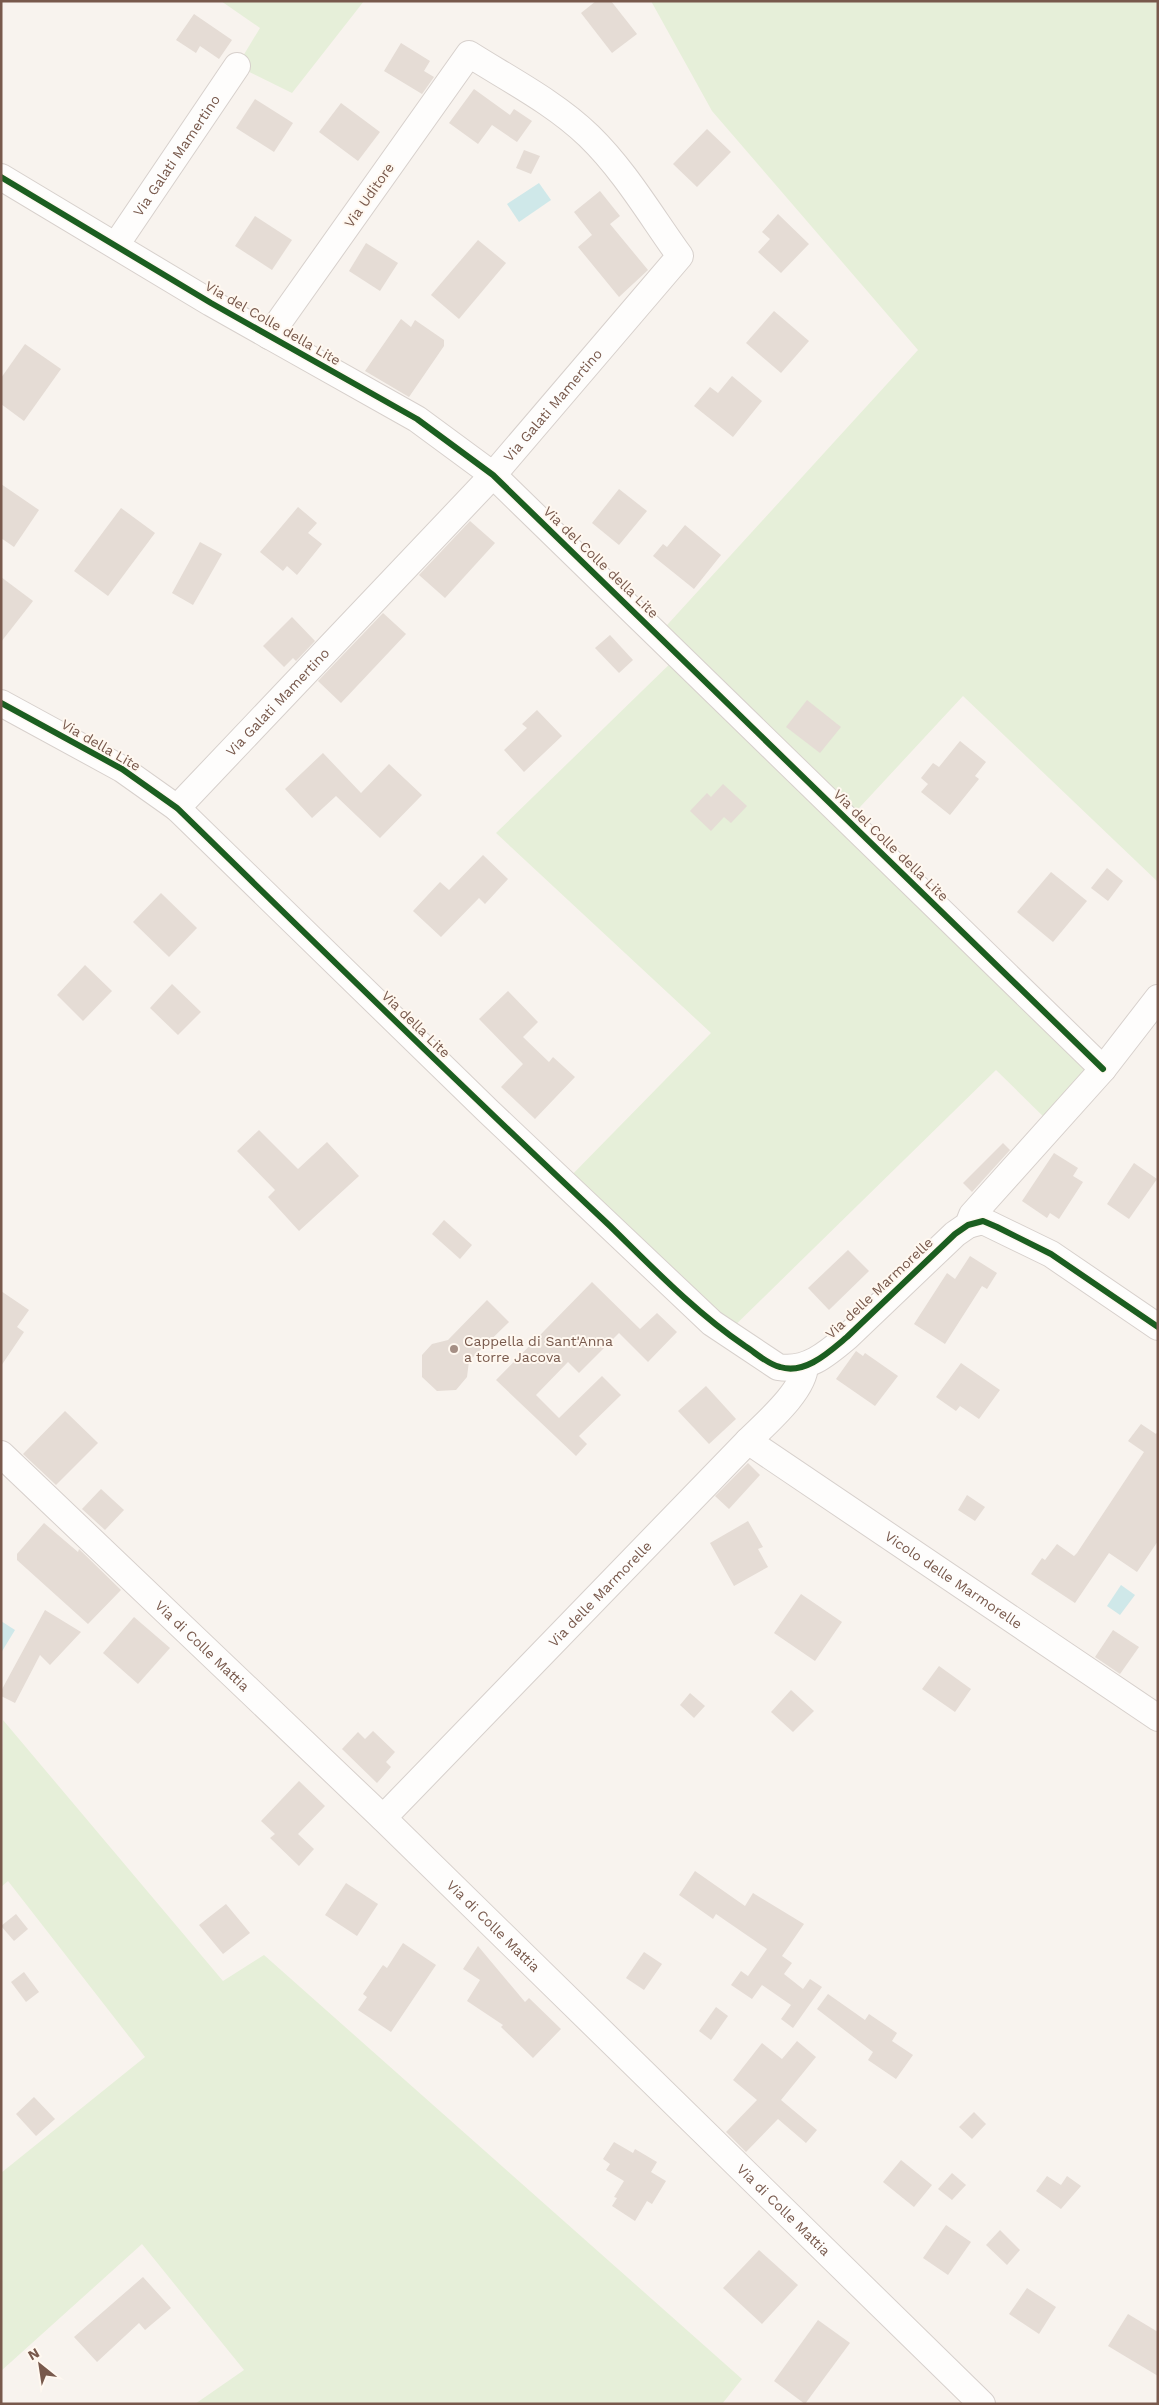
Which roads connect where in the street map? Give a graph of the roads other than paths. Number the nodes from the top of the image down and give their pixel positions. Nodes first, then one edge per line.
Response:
1 (469, 54) joint
2 (237, 66) dead end
3 (1, 177) edge
4 (116, 245) junction
5 (269, 336) junction
6 (493, 475) junction
7 (1, 703) edge
8 (177, 808) junction
9 (1158, 998) edge
10 (1103, 1069) junction
11 (968, 1225) junction
12 (1158, 1327) edge
13 (805, 1366) junction
14 (748, 1441) junction
15 (1, 1454) edge
16 (1158, 1718) edge
17 (383, 1818) junction
18 (982, 2404) edge

1 - 5 street, Via Uditore
1 - 6 street, Via Galati Mamertino
2 - 4 street, Via Galati Mamertino
3 - 4 street, Via del Colle della Lite
4 - 5 street, Via del Colle della Lite
5 - 6 street, Via del Colle della Lite
6 - 8 street, Via Galati Mamertino
6 - 10 street, Via del Colle della Lite
7 - 8 street, Via della Lite
8 - 13 street, Via della Lite
9 - 10 street, Via delle Marmorelle
10 - 11 street, Via delle Marmorelle
11 - 12 street
11 - 13 street, Via delle Marmorelle
13 - 14 street, Via delle Marmorelle
14 - 16 street, Vicolo delle Marmorelle
14 - 17 street, Via delle Marmorelle
15 - 17 street, Via di Colle Mattia
17 - 18 street, Via di Colle Mattia

